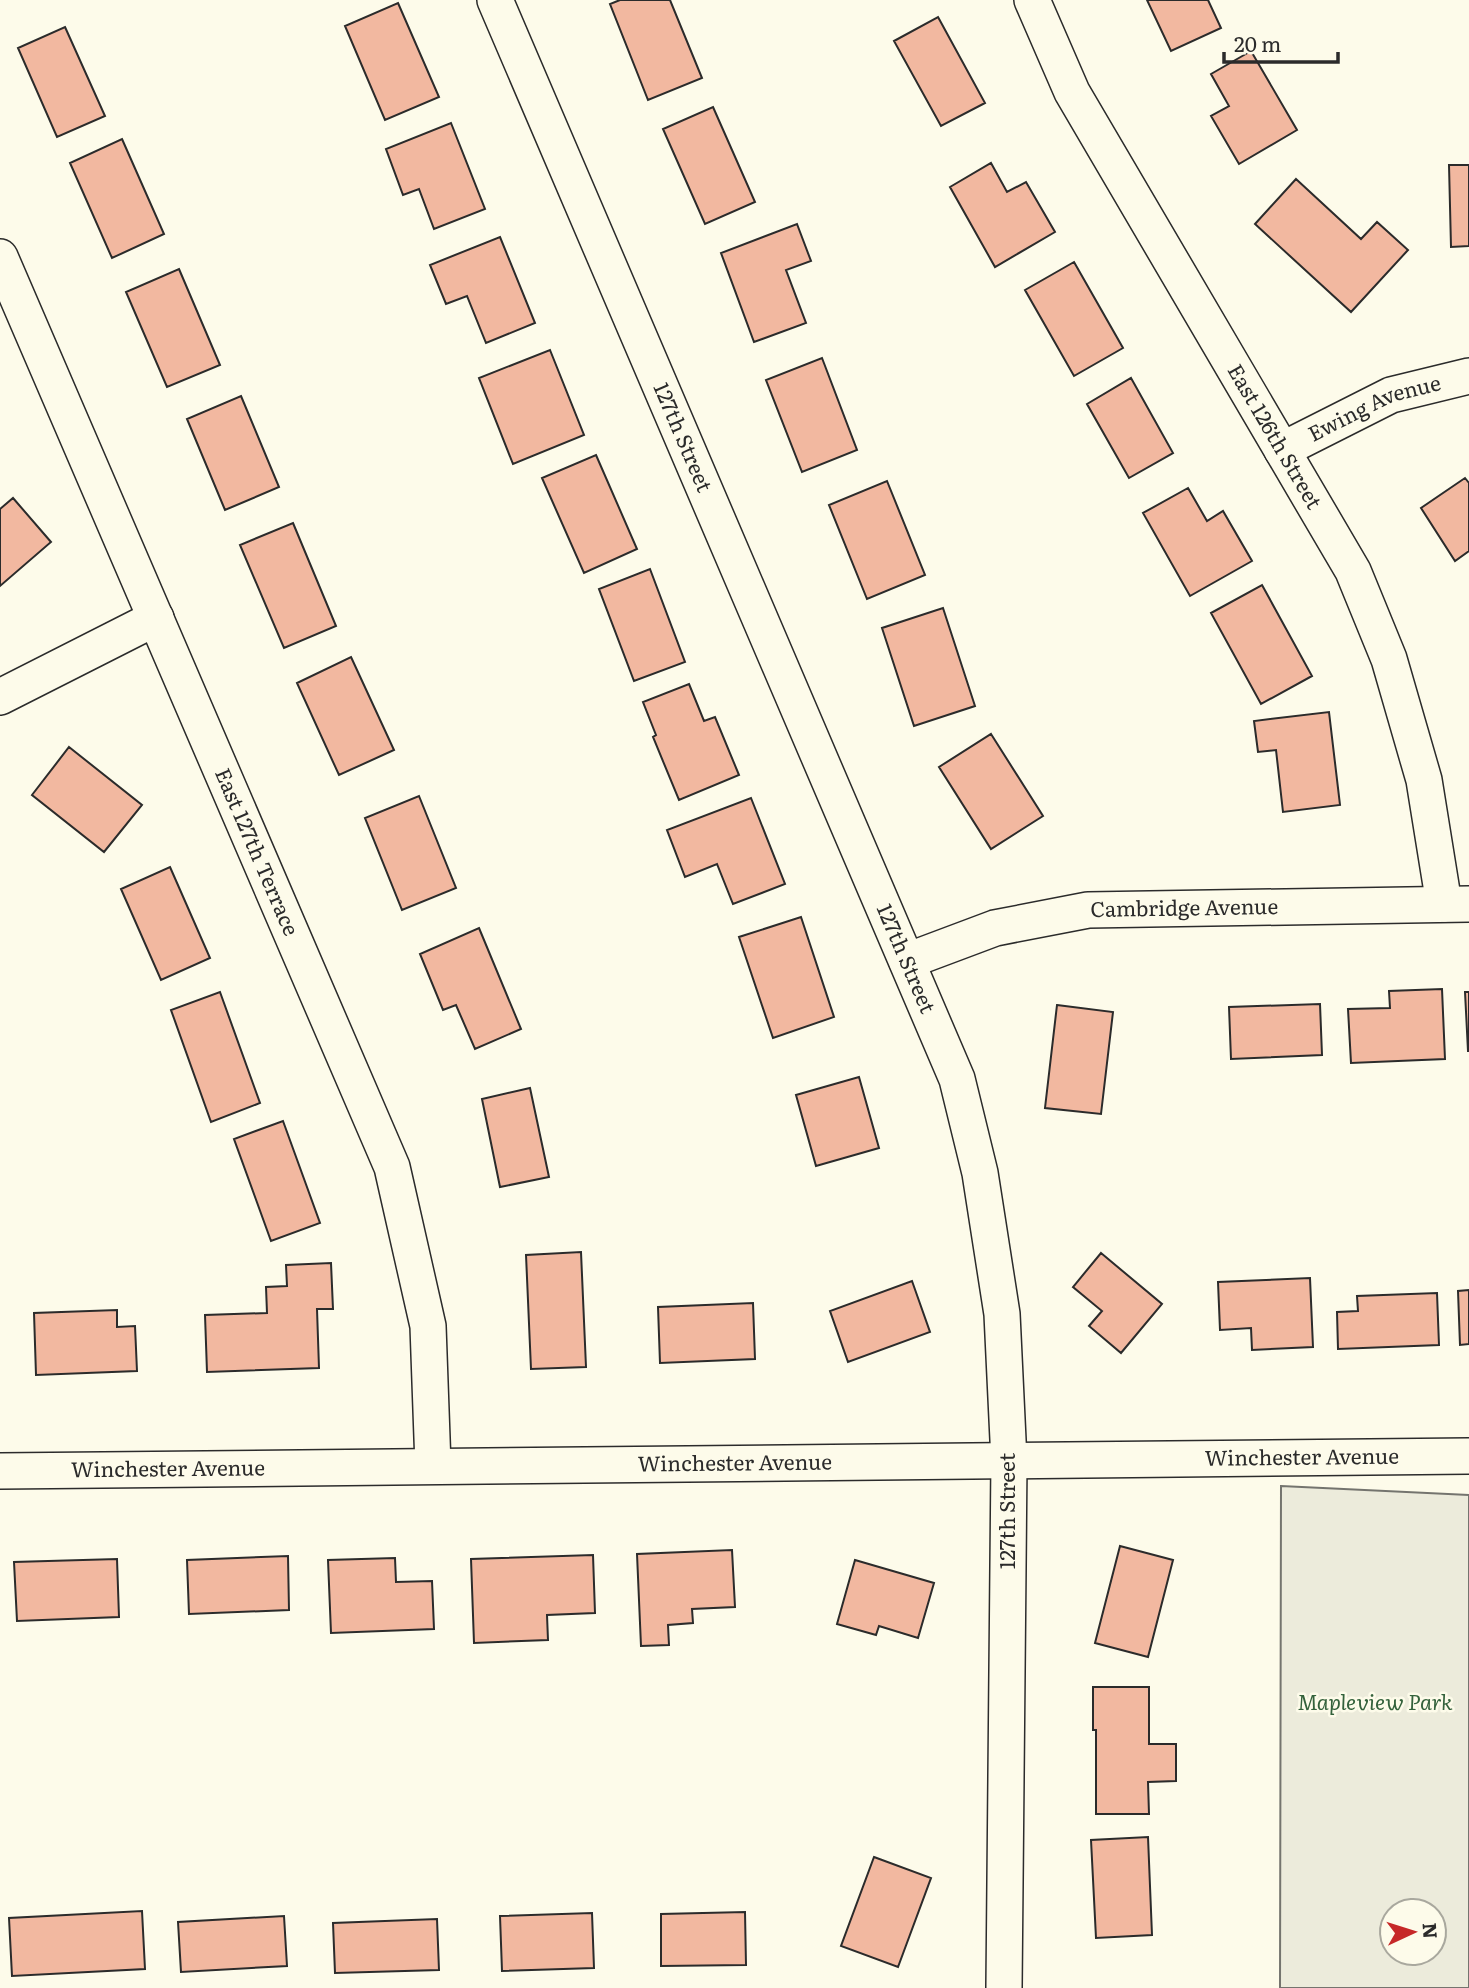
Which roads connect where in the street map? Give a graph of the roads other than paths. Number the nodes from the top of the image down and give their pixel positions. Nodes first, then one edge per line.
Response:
1 (495, 0) edge
2 (1032, 0) edge
3 (0, 257) edge
4 (1469, 376) edge
5 (1282, 450) junction
6 (156, 618) junction
7 (0, 697) edge
8 (1456, 904) edge
9 (906, 961) junction
10 (1469, 1456) edge
11 (1009, 1461) junction
12 (433, 1466) junction
13 (0, 1471) edge
14 (1004, 1988) edge

1 - 9 street, 127th Street
2 - 5 street, East 126th Street
3 - 6 street, East 127th Terrace
4 - 5 street, Ewing Avenue
5 - 8 street, East 126th Street
6 - 7 street
6 - 12 street, East 127th Terrace
8 - 9 street, Cambridge Avenue
9 - 11 street, 127th Street
10 - 11 street, Winchester Avenue
11 - 12 street, Winchester Avenue
11 - 14 street, 127th Street
12 - 13 street, Winchester Avenue

